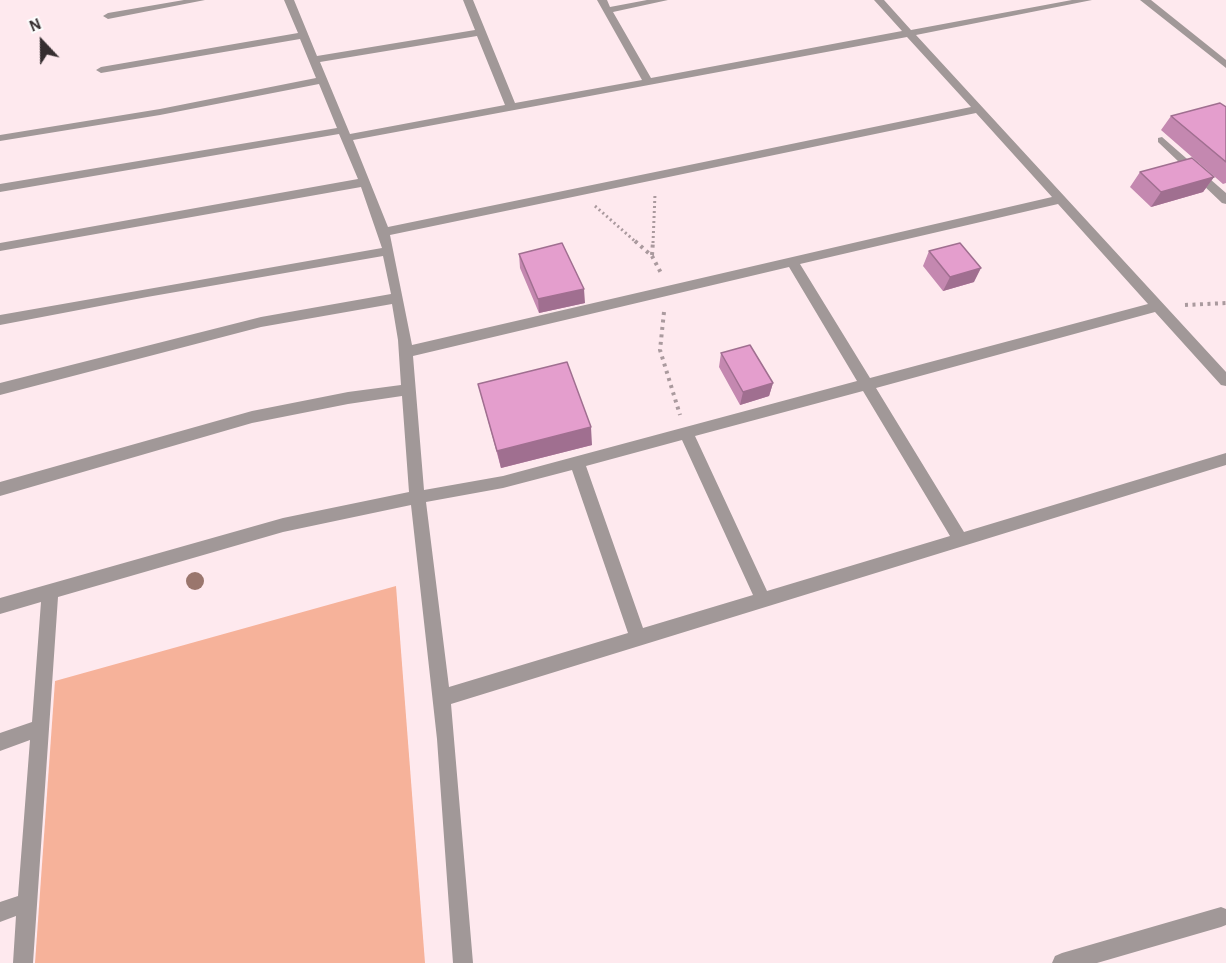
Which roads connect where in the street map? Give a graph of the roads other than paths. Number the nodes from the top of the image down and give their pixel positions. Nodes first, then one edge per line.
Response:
1 (200, 0) edge
2 (289, 0) edge
3 (468, 0) edge
4 (602, 0) edge
5 (663, 0) edge
6 (879, 0) edge
7 (1087, 0) edge
8 (1145, 0) edge
9 (607, 10) junction
10 (108, 16) dead end
11 (481, 32) junction
12 (909, 33) junction
13 (304, 35) junction
14 (314, 60) junction
15 (1223, 60) edge
16 (101, 70) dead end
17 (322, 80) junction
18 (648, 82) junction
19 (511, 107) junction
20 (979, 109) junction
21 (345, 134) junction
22 (0, 138) edge
23 (1162, 140) dead end
24 (365, 182) junction
25 (0, 188) edge
26 (1061, 199) junction
27 (1226, 200) edge
28 (384, 232) junction
29 (0, 247) edge
30 (389, 251) junction
31 (792, 262) junction
32 (398, 298) junction
33 (1159, 306) junction
34 (0, 320) edge
35 (406, 352) junction
36 (1226, 381) edge
37 (867, 384) junction
38 (0, 389) edge
39 (409, 390) junction
40 (686, 433) junction
41 (1226, 459) edge
42 (577, 462) junction
43 (0, 489) edge
44 (418, 498) junction
45 (961, 540) junction
46 (50, 591) junction
47 (763, 600) junction
48 (0, 606) edge
49 (638, 638) junction
50 (441, 698) junction
51 (40, 728) junction
52 (0, 742) edge
53 (28, 902) junction
54 (0, 912) edge
55 (1221, 917) dead end
56 (23, 963) edge
57 (463, 963) edge
58 (1062, 963) edge

1 - 10 street
2 - 13 street
3 - 11 street
4 - 9 street
5 - 9 street
6 - 12 street
7 - 12 street
8 - 15 street
9 - 18 street
11 - 14 street
11 - 19 street
12 - 18 street
12 - 20 street
13 - 14 street
13 - 16 street
14 - 17 street
17 - 21 street
17 - 22 street
18 - 19 street
19 - 21 street
20 - 26 street
20 - 28 street
21 - 24 street
21 - 25 street
23 - 27 street
24 - 28 street
24 - 29 street
26 - 31 street
26 - 33 street
28 - 30 street
30 - 32 street
30 - 34 street
31 - 35 street
31 - 37 street
32 - 35 street
32 - 38 street
33 - 36 street
33 - 37 street
35 - 39 street
37 - 40 street
37 - 45 street
39 - 43 street
39 - 44 street
40 - 42 street
40 - 47 street
41 - 45 street
42 - 44 street
42 - 49 street
44 - 46 street
44 - 50 street
45 - 47 street
46 - 48 street
46 - 51 street
47 - 49 street
49 - 50 street
50 - 57 street
51 - 52 street
51 - 53 street
53 - 54 street
53 - 56 street
55 - 58 street

